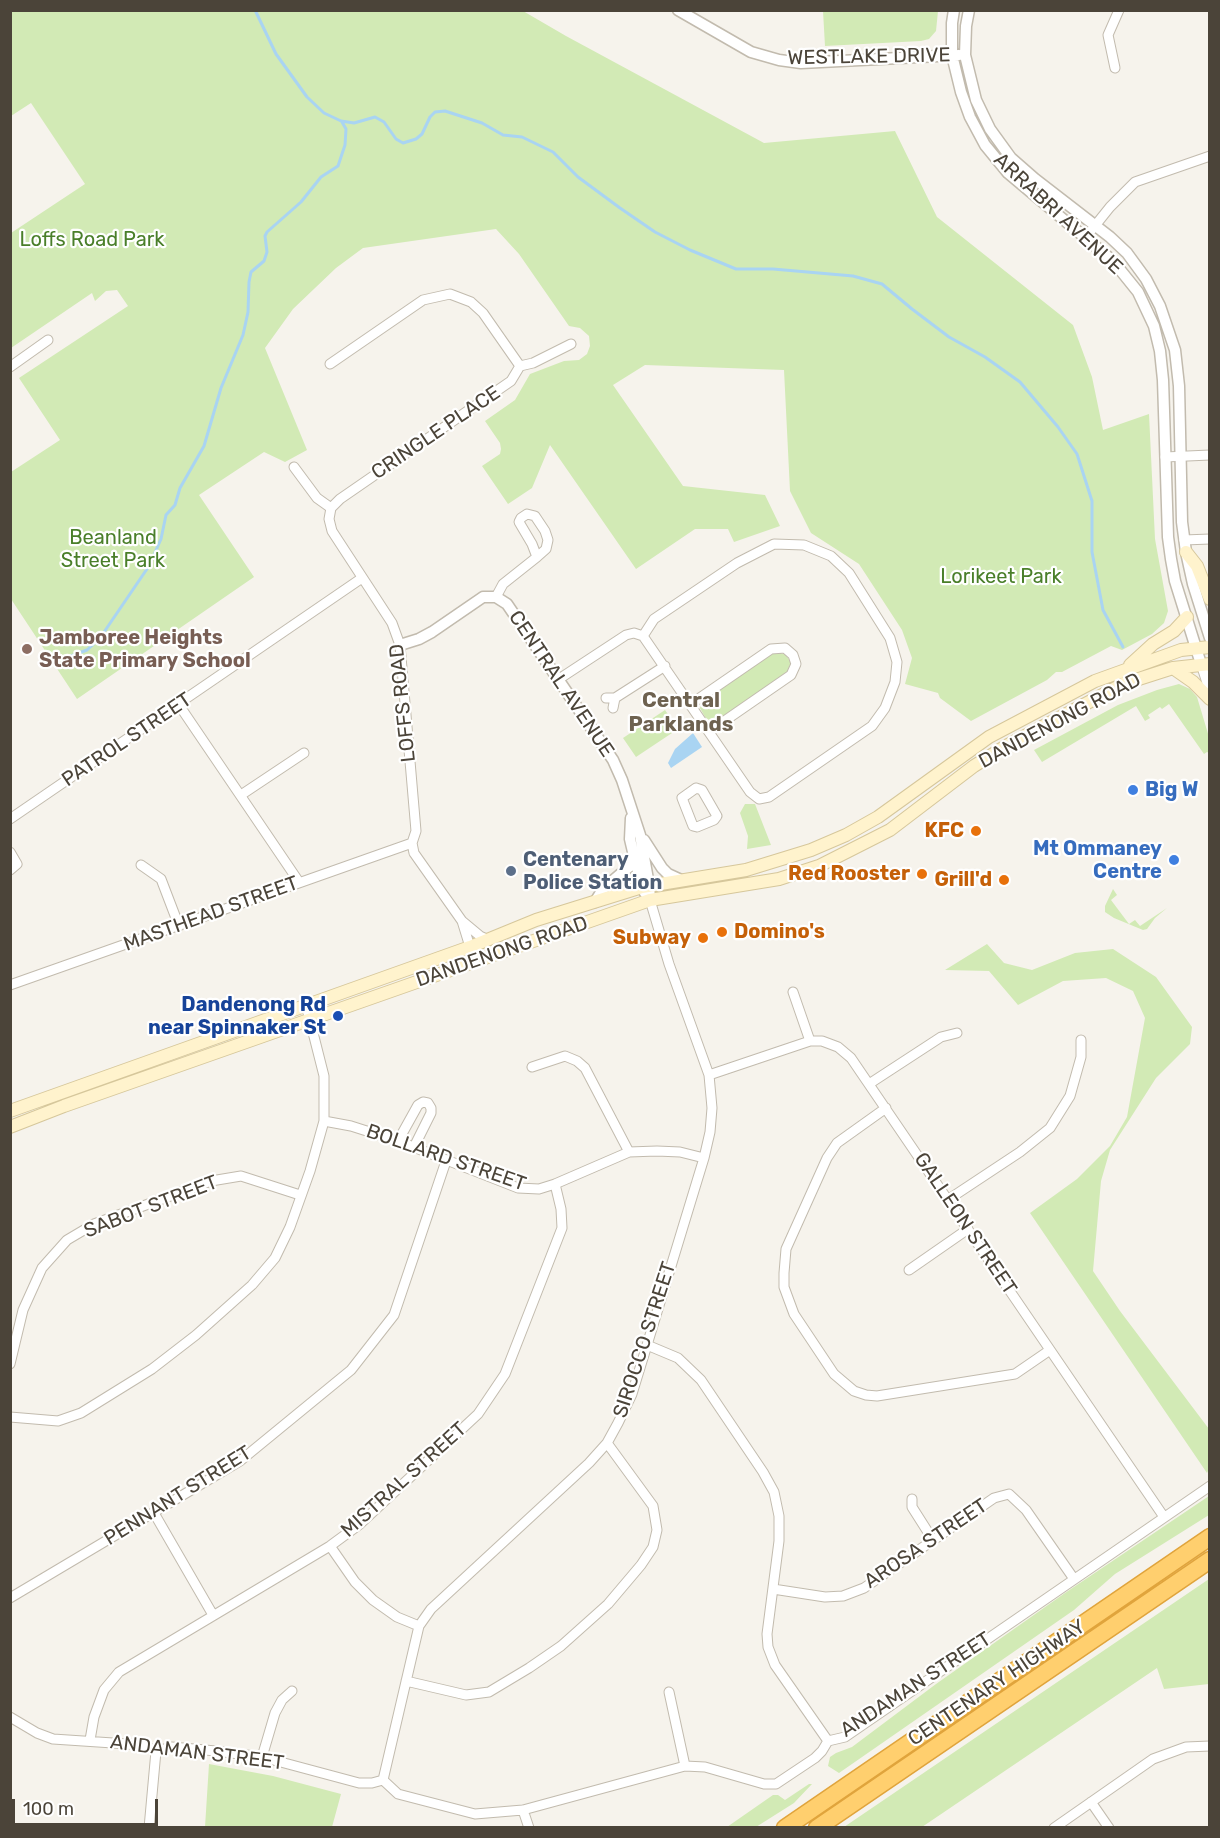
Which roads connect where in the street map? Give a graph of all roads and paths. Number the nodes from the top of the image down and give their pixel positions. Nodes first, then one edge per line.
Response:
1 (678, 10) edge
2 (954, 10) edge
3 (969, 10) edge
4 (1119, 10) edge
5 (952, 55) junction
6 (965, 55) junction
7 (1115, 68) dead end
8 (1209, 156) edge
9 (1095, 225) junction
10 (1086, 237) junction
11 (48, 340) dead end
12 (572, 344) dead end
13 (330, 364) dead end
14 (520, 366) junction
15 (10, 367) edge
16 (1209, 455) edge
17 (1180, 456) junction
18 (1165, 457) junction
19 (294, 466) dead end
20 (331, 508) junction
21 (1209, 538) edge
22 (1185, 546) junction
23 (537, 557) dead end
24 (363, 578) junction
25 (496, 597) junction
26 (1209, 599) edge
27 (1186, 617) junction
28 (643, 636) junction
29 (1209, 638) edge
30 (400, 645) junction
31 (1209, 647) edge
32 (1196, 648) junction
33 (1205, 664) edge
34 (665, 666) junction
35 (1173, 668) junction
36 (1125, 670) junction
37 (559, 680) junction
38 (1209, 692) edge
39 (1209, 699) edge
40 (612, 701) dead end
41 (691, 704) junction
42 (179, 705) junction
43 (710, 732) junction
44 (304, 753) dead end
45 (241, 795) junction
46 (632, 812) junction
47 (10, 819) edge
48 (640, 835) junction
49 (412, 843) junction
50 (10, 852) edge
51 (634, 856) junction
52 (141, 865) dead end
53 (10, 870) edge
54 (681, 880) junction
55 (299, 882) junction
56 (645, 886) junction
57 (650, 900) junction
58 (595, 902) junction
59 (462, 921) junction
60 (179, 926) junction
61 (489, 940) junction
62 (471, 947) junction
63 (482, 958) junction
64 (10, 985) edge
65 (793, 992) dead end
66 (306, 1005) junction
67 (310, 1019) junction
68 (957, 1033) dead end
69 (1081, 1040) dead end
70 (810, 1041) junction
71 (532, 1067) dead end
72 (709, 1075) junction
73 (869, 1084) junction
74 (886, 1108) junction
75 (10, 1111) edge
76 (324, 1122) junction
77 (10, 1127) edge
78 (398, 1141) junction
79 (414, 1147) junction
80 (629, 1152) junction
81 (704, 1158) junction
82 (446, 1161) junction
83 (555, 1184) junction
84 (300, 1195) junction
85 (949, 1199) junction
86 (968, 1229) junction
87 (909, 1270) dead end
88 (647, 1345) junction
89 (1050, 1350) junction
90 (10, 1364) edge
91 (10, 1417) edge
92 (607, 1443) junction
93 (1209, 1486) edge
94 (912, 1498) dead end
95 (154, 1513) junction
96 (1164, 1517) junction
97 (1209, 1537) edge
98 (933, 1540) junction
99 (330, 1546) junction
100 (1209, 1560) edge
101 (1074, 1579) junction
102 (773, 1589) junction
103 (10, 1598) edge
104 (213, 1615) junction
105 (419, 1626) junction
106 (406, 1681) junction
107 (292, 1691) dead end
108 (669, 1692) dead end
109 (10, 1717) edge
110 (90, 1740) junction
111 (828, 1741) junction
112 (1209, 1746) edge
113 (156, 1751) junction
114 (262, 1758) junction
115 (685, 1766) junction
116 (382, 1780) junction
117 (1091, 1802) junction
118 (524, 1810) junction
119 (149, 1827) edge
120 (529, 1827) edge
121 (785, 1827) edge
122 (817, 1827) edge
123 (1054, 1827) edge
124 (1109, 1827) edge

1 - 5 street, WESTLAKE DRIVE
2 - 5 street, ARRABRI AVENUE
3 - 6 street, ARRABRI AVENUE
4 - 7 street
5 - 6 street, WESTLAKE DRIVE
5 - 10 street, ARRABRI AVENUE
6 - 9 street, ARRABRI AVENUE
8 - 9 street
9 - 10 street
9 - 17 street, ARRABRI AVENUE
10 - 18 street, ARRABRI AVENUE
11 - 15 street
12 - 14 street, CRINGLE PLACE
13 - 14 street
14 - 20 street, CRINGLE PLACE
16 - 17 street
17 - 18 street
17 - 22 street, ARRABRI AVENUE
18 - 27 street, ARRABRI AVENUE
19 - 20 street
20 - 24 street, LOFFS ROAD
21 - 22 street
22 - 26 main road
22 - 29 street, ARRABRI AVENUE
23 - 25 street
24 - 30 street, LOFFS ROAD
24 - 42 street, PATROL STREET
25 - 30 street, CENTRAL AVENUE
25 - 37 street, CENTRAL AVENUE
27 - 32 street, ARRABRI AVENUE
27 - 36 main road
28 - 34 street
28 - 37 street
28 - 43 street
30 - 49 street, LOFFS ROAD
31 - 32 main road, DANDENONG ROAD
32 - 33 street, ARRABRI AVENUE
32 - 36 main road, DANDENONG ROAD
33 - 35 main road, DANDENONG ROAD
33 - 38 street
34 - 40 street
34 - 41 street
35 - 39 main road
35 - 57 main road, DANDENONG ROAD
36 - 54 main road, DANDENONG ROAD
37 - 46 street, CENTRAL AVENUE
41 - 43 street
41 - 43 street
42 - 45 street
42 - 47 street, PATROL STREET
44 - 45 street
45 - 55 street
46 - 48 street, CENTRAL AVENUE
46 - 51 street, CENTRAL AVENUE
48 - 54 street, CENTRAL AVENUE
48 - 56 street, CENTRAL AVENUE
49 - 55 street, MASTHEAD STREET
49 - 59 street
50 - 53 street
51 - 56 street, CENTRAL AVENUE
51 - 58 street
52 - 60 street
54 - 56 main road, DANDENONG ROAD
55 - 60 street, MASTHEAD STREET
56 - 57 street, CENTRAL AVENUE
56 - 58 main road, DANDENONG ROAD
57 - 63 main road, DANDENONG ROAD
57 - 72 street, SIROCCO STREET
58 - 61 main road, DANDENONG ROAD
59 - 61 street
59 - 62 street
60 - 64 street, MASTHEAD STREET
61 - 62 main road, DANDENONG ROAD
62 - 63 street
62 - 66 main road, DANDENONG ROAD
63 - 67 main road, DANDENONG ROAD
65 - 70 street
66 - 67 street
66 - 75 main road, DANDENONG ROAD
67 - 76 street
67 - 77 main road, DANDENONG ROAD
68 - 73 street
69 - 85 street
70 - 72 street
70 - 73 street, GALLEON STREET
71 - 80 street
72 - 81 street, SIROCCO STREET
73 - 74 street, GALLEON STREET
74 - 85 street, GALLEON STREET
74 - 89 street
76 - 78 street, BOLLARD STREET
76 - 84 street
78 - 79 street, BOLLARD STREET
78 - 79 street
79 - 82 street, BOLLARD STREET
80 - 81 street, BOLLARD STREET
80 - 83 street, BOLLARD STREET
81 - 88 street, SIROCCO STREET
82 - 83 street, BOLLARD STREET
82 - 95 street, PENNANT STREET
83 - 99 street, MISTRAL STREET
84 - 90 street, SABOT STREET
84 - 91 street
85 - 86 street, GALLEON STREET
86 - 87 street
86 - 89 street, GALLEON STREET
88 - 92 street, SIROCCO STREET
88 - 102 street
89 - 96 street, GALLEON STREET
92 - 105 street, SIROCCO STREET
92 - 106 street
93 - 96 street, ANDAMAN STREET
94 - 98 street
95 - 103 street, PENNANT STREET
95 - 104 street
96 - 101 street, ANDAMAN STREET
97 - 121 highway, CENTENARY HIGHWAY
98 - 101 street, AROSA STREET
98 - 102 street, AROSA STREET
99 - 104 street, MISTRAL STREET
99 - 105 street
100 - 122 highway, CENTENARY HIGHWAY
101 - 111 street, ANDAMAN STREET
102 - 111 street
104 - 110 street, MISTRAL STREET
105 - 106 street, SIROCCO STREET
106 - 116 street, SIROCCO STREET
107 - 114 street
108 - 115 street
109 - 110 street, ANDAMAN STREET
110 - 113 street, ANDAMAN STREET
111 - 115 street, ANDAMAN STREET
112 - 117 street
113 - 114 street, ANDAMAN STREET
113 - 119 street
114 - 116 street, ANDAMAN STREET
115 - 118 street, ANDAMAN STREET
116 - 118 street, ANDAMAN STREET
117 - 123 street
117 - 124 street
118 - 120 street

